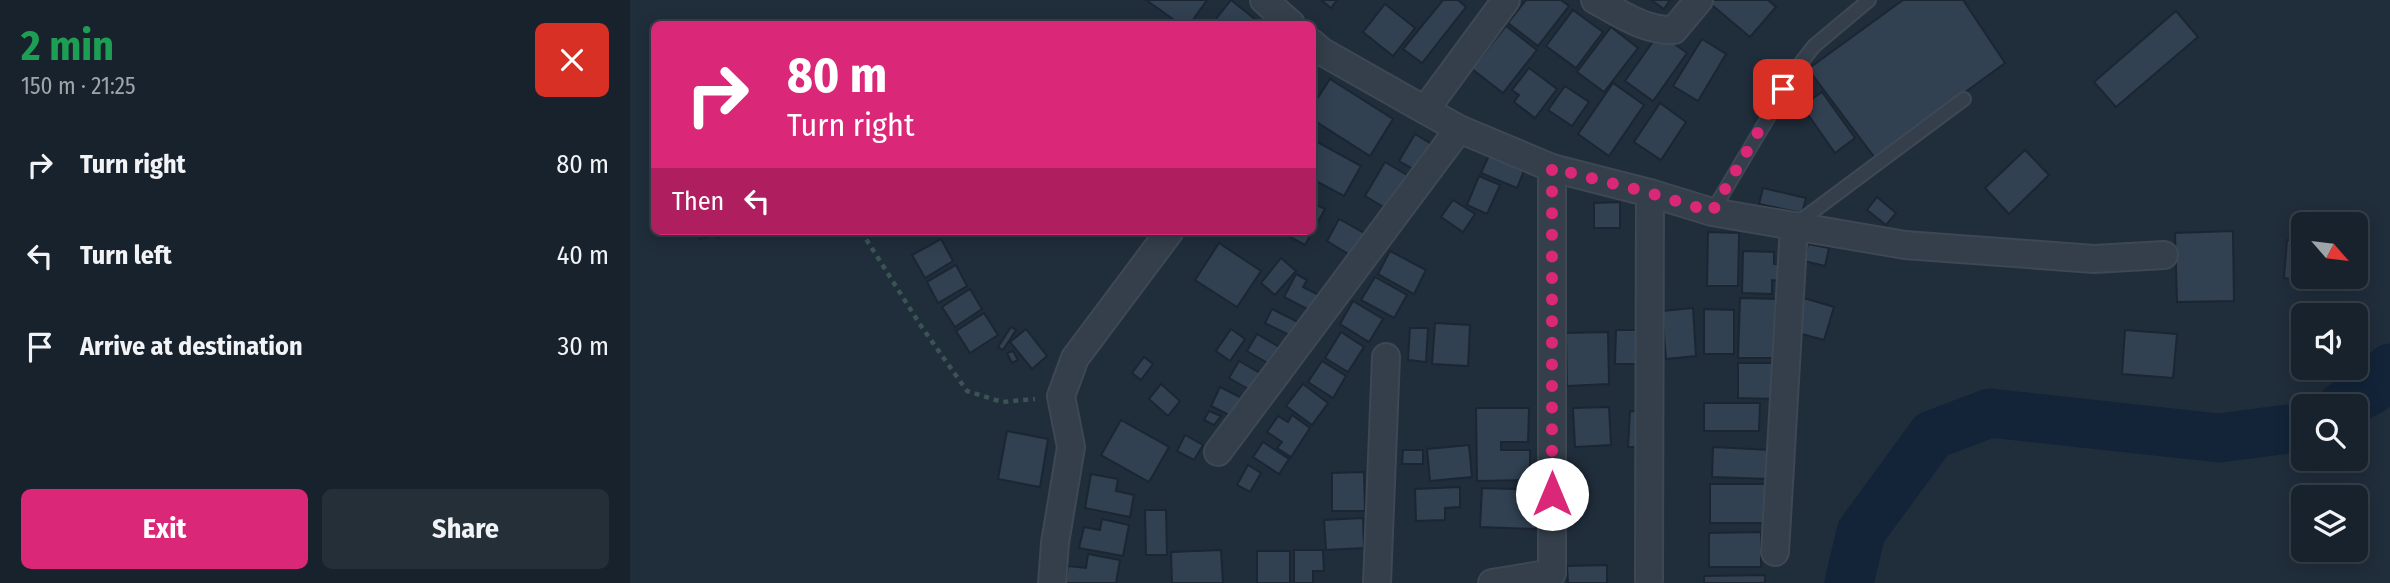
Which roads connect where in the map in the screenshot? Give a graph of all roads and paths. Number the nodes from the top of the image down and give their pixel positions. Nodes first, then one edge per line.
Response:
1 (1264, 0) edge
2 (1506, 0) edge
3 (1595, 0) edge
4 (1699, 0) edge
5 (1870, 0) edge
6 (1288, 21) edge
7 (1316, 53) edge
8 (1964, 99) dead end
9 (1425, 110) junction
10 (1459, 129) junction
11 (1552, 168) junction
12 (1650, 193) junction
13 (1712, 212) junction
14 (1794, 226) junction
15 (864, 235) edge
16 (1167, 235) edge
17 (2164, 255) dead end
18 (1386, 357) dead end
19 (1061, 396) junction
20 (1218, 452) dead end
21 (1775, 552) dead end
22 (1551, 578) edge
23 (1648, 580) dead end
24 (1052, 583) edge
25 (1377, 583) edge
26 (1492, 583) edge

1 - 6 street
2 - 9 street
3 - 4 street
5 - 13 lane
7 - 9 street
8 - 14 lane
9 - 10 street
10 - 11 street
10 - 20 street
11 - 12 street
11 - 22 street
12 - 13 street
12 - 23 street
13 - 14 street
14 - 17 street
14 - 21 street
15 - 19 path
16 - 19 street
18 - 25 street
19 - 24 street
22 - 26 street

